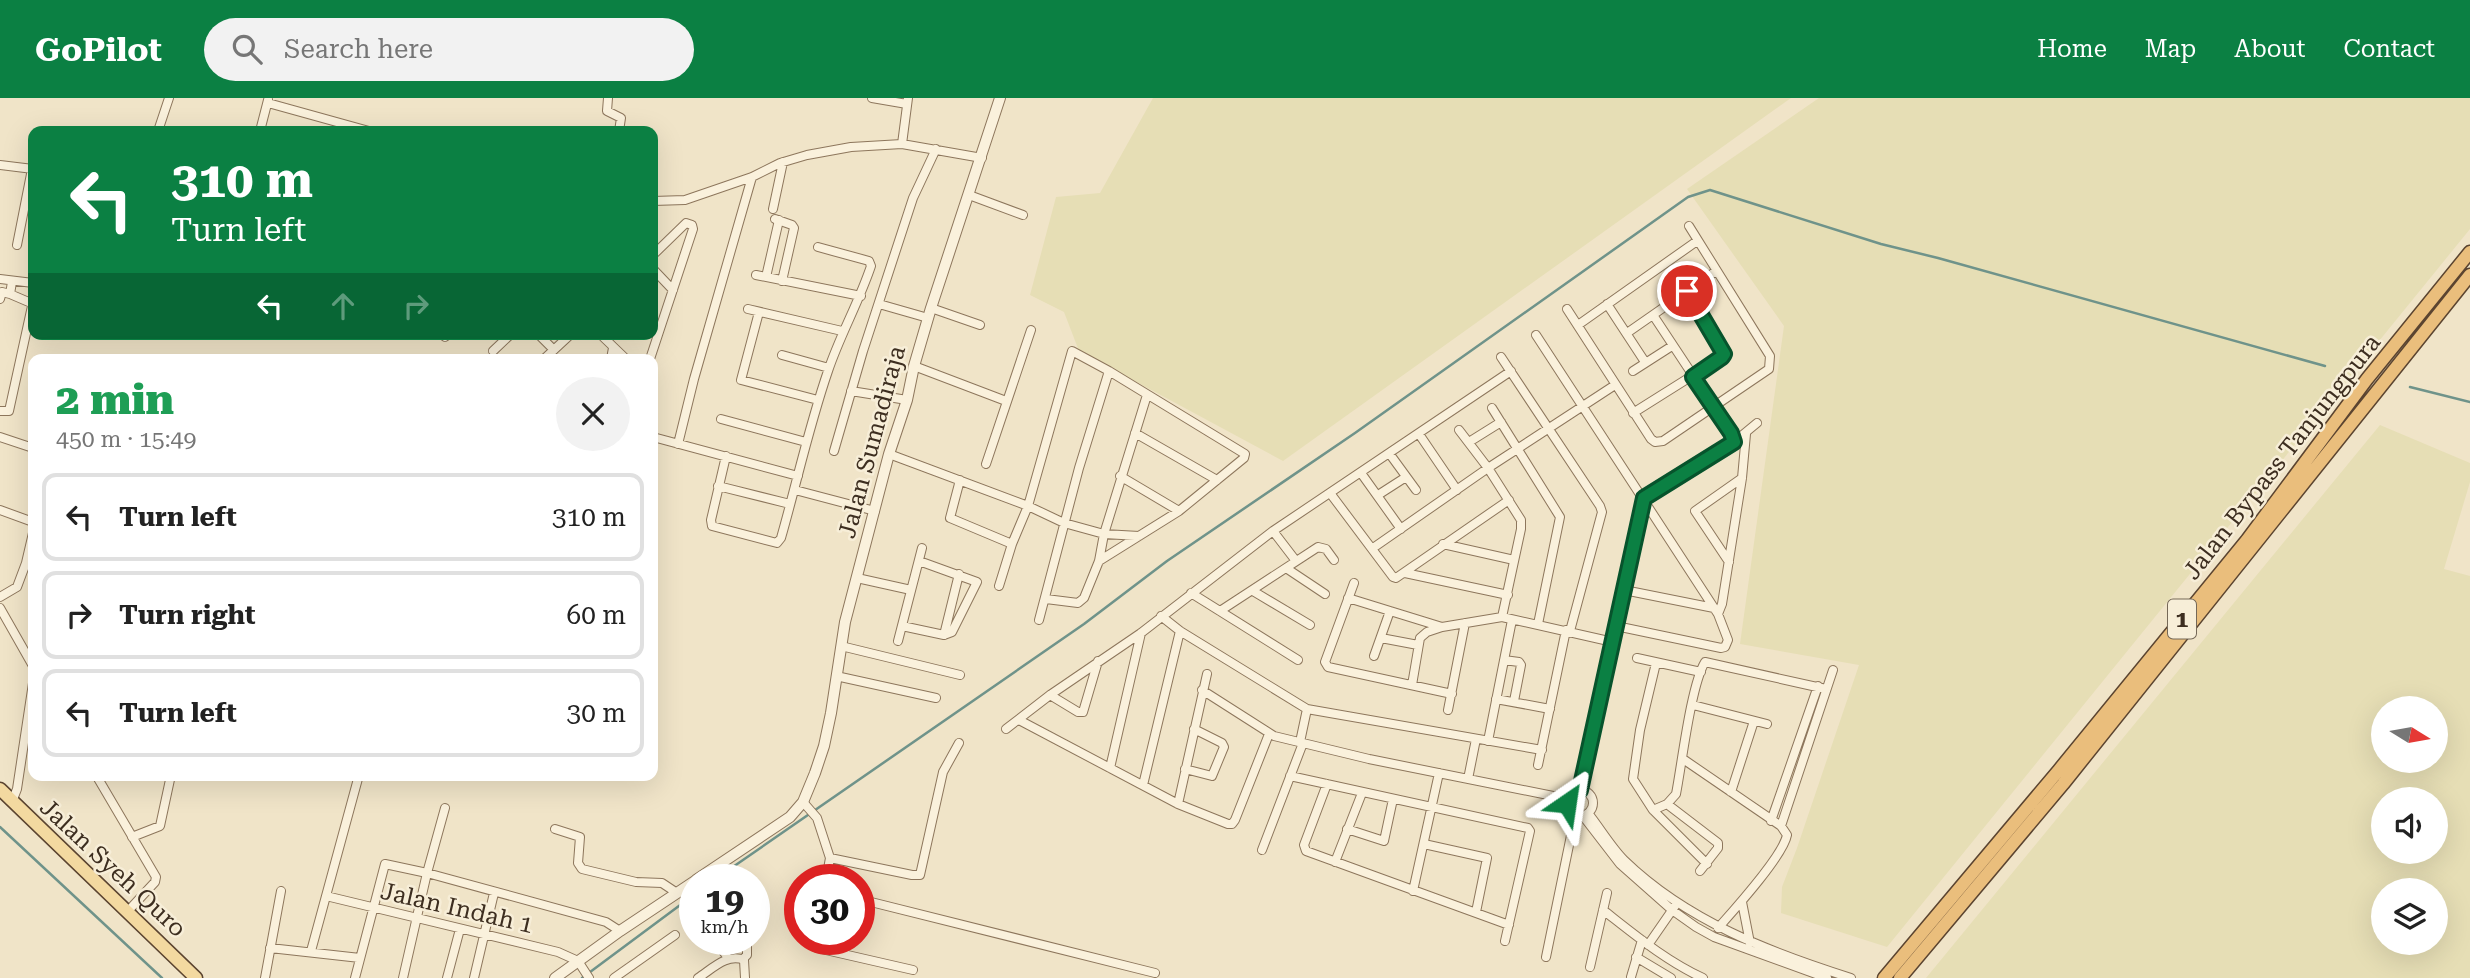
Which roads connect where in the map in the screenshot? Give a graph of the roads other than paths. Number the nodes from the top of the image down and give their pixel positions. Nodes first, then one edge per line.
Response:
1 (169, 98) edge
2 (608, 98) edge
3 (872, 98) edge
4 (1000, 98) edge
5 (268, 100) edge
6 (908, 101) edge
7 (160, 126) edge
8 (261, 126) edge
9 (353, 126) edge
10 (620, 126) edge
11 (902, 144) junction
12 (936, 149) junction
13 (982, 158) junction
14 (783, 162) junction
15 (0, 165) edge
16 (28, 168) edge
17 (752, 177) junction
18 (28, 193) edge
19 (969, 195) junction
20 (658, 201) edge
21 (773, 209) dead end
22 (1023, 215) dead end
23 (1689, 226) dead end
24 (1697, 241) junction
25 (17, 246) dead end
26 (818, 247) dead end
27 (658, 250) edge
28 (2470, 252) edge
29 (1716, 271) junction
30 (658, 274) edge
31 (756, 275) dead end
32 (2470, 275) edge
33 (766, 278) junction
34 (0, 279) edge
35 (782, 281) junction
36 (12, 282) junction
37 (28, 284) edge
38 (673, 290) junction
39 (1687, 291) junction
40 (10, 294) junction
41 (861, 296) junction
42 (0, 299) edge
43 (28, 304) edge
44 (879, 304) junction
45 (1607, 304) junction
46 (748, 309) dead end
47 (1567, 309) dead end
48 (759, 312) junction
49 (929, 313) junction
50 (1653, 315) junction
51 (28, 324) edge
52 (980, 325) dead end
53 (1578, 325) junction
54 (658, 326) edge
55 (1031, 330) dead end
56 (842, 331) junction
57 (1628, 333) junction
58 (1536, 335) dead end
59 (504, 340) edge
60 (544, 340) edge
61 (565, 340) edge
62 (606, 340) edge
63 (1672, 346) junction
64 (613, 348) junction
65 (554, 350) junction
66 (492, 351) dead end
67 (550, 354) edge
68 (612, 354) edge
69 (620, 354) edge
70 (782, 355) dead end
71 (2387, 355) junction
72 (1501, 357) dead end
73 (1645, 362) junction
74 (2400, 363) junction
75 (914, 366) junction
76 (829, 368) junction
77 (1108, 370) junction
78 (1511, 370) junction
79 (1633, 372) dead end
80 (1693, 377) junction
81 (1615, 385) junction
82 (851, 391) junction
83 (1147, 395) junction
84 (818, 400) junction
85 (907, 400) junction
86 (1006, 401) junction
87 (1713, 406) junction
88 (1582, 407) junction
89 (1492, 408) dead end
90 (0, 411) edge
91 (1633, 414) junction
92 (721, 419) dead end
93 (1501, 422) junction
94 (1757, 423) dead end
95 (1550, 428) junction
96 (1459, 430) dead end
97 (1135, 433) junction
98 (1419, 434) junction
99 (1745, 434) junction
100 (0, 437) edge
101 (658, 438) edge
102 (806, 442) junction
103 (1469, 442) junction
104 (1734, 442) junction
105 (678, 444) junction
106 (28, 446) edge
107 (1517, 449) junction
108 (834, 451) dead end
109 (1389, 453) junction
110 (889, 454) junction
111 (726, 456) junction
112 (986, 464) dead end
113 (1488, 468) junction
114 (1361, 473) junction
115 (798, 476) junction
116 (1120, 476) junction
117 (1405, 477) junction
118 (1742, 478) junction
119 (960, 480) junction
120 (1217, 480) junction
121 (718, 486) junction
122 (1457, 489) junction
123 (1416, 490) dead end
124 (795, 491) junction
125 (1330, 493) junction
126 (1378, 495) junction
127 (1644, 498) junction
128 (1509, 500) junction
129 (790, 504) junction
130 (1028, 506) junction
131 (0, 510) edge
132 (1179, 510) junction
133 (875, 511) junction
134 (28, 520) edge
135 (1064, 523) junction
136 (1401, 529) junction
137 (1273, 531) junction
138 (1104, 534) junction
139 (1139, 536) junction
140 (1012, 544) junction
141 (1443, 544) junction
142 (922, 548) dead end
143 (1373, 548) junction
144 (1334, 560) dead end
145 (1514, 560) junction
146 (919, 561) junction
147 (1099, 561) junction
148 (1296, 561) junction
149 (1729, 562) junction
150 (28, 566) edge
151 (1286, 568) junction
152 (1405, 573) junction
153 (959, 574) junction
154 (857, 578) junction
155 (1354, 583) dead end
156 (999, 586) dead end
157 (911, 590) junction
158 (1253, 590) junction
159 (1624, 590) junction
160 (1191, 593) junction
161 (1325, 594) dead end
162 (1508, 595) junction
163 (0, 597) edge
164 (1348, 598) junction
165 (1046, 599) junction
166 (0, 608) edge
167 (1220, 611) junction
168 (1390, 611) junction
169 (1716, 611) junction
170 (1161, 616) junction
171 (1502, 617) junction
172 (1039, 620) dead end
173 (1512, 620) junction
174 (1465, 623) junction
175 (1538, 624) junction
176 (1310, 625) dead end
177 (902, 626) junction
178 (1616, 626) junction
179 (1442, 627) junction
180 (1568, 630) junction
181 (1180, 631) junction
182 (1141, 633) junction
183 (944, 635) junction
184 (1381, 638) junction
185 (898, 641) dead end
186 (1613, 642) junction
187 (1418, 645) junction
188 (841, 646) junction
189 (1374, 656) dead end
190 (28, 657) edge
191 (1637, 658) dead end
192 (1298, 660) dead end
193 (1504, 660) junction
194 (1098, 661) junction
195 (1656, 663) junction
196 (1833, 670) dead end
197 (1701, 672) junction
198 (1207, 674) dead end
199 (836, 676) junction
200 (960, 676) dead end
201 (1412, 685) junction
202 (1822, 688) junction
203 (1202, 690) junction
204 (1452, 694) junction
205 (1050, 695) junction
206 (936, 698) dead end
207 (1496, 698) junction
208 (1514, 701) junction
209 (1693, 705) junction
210 (1307, 709) junction
211 (1550, 709) junction
212 (1448, 710) dead end
213 (28, 716) edge
214 (1019, 720) junction
215 (1754, 721) junction
216 (1768, 724) dead end
217 (1006, 729) dead end
218 (1194, 729) junction
219 (1269, 734) junction
220 (1476, 739) junction
221 (1488, 741) junction
222 (959, 743) dead end
223 (1302, 743) junction
224 (1542, 750) junction
225 (1793, 757) junction
226 (1684, 759) junction
227 (1803, 760) junction
228 (1538, 765) dead end
229 (1110, 768) junction
230 (1185, 769) junction
231 (1439, 773) junction
232 (1290, 776) junction
233 (1468, 779) junction
234 (99, 781) edge
235 (170, 781) edge
236 (357, 781) edge
237 (1327, 784) junction
238 (1143, 785) junction
239 (0, 789) edge
240 (1580, 790) junction
241 (1731, 792) junction
242 (1362, 793) junction
243 (1393, 799) junction
244 (1568, 799) junction
245 (12, 802) junction
246 (1178, 804) junction
247 (1667, 804) junction
248 (806, 805) junction
249 (445, 808) dead end
250 (1431, 808) junction
251 (1653, 810) junction
252 (1582, 815) junction
253 (1771, 821) junction
254 (1781, 826) junction
255 (555, 829) dead end
256 (1348, 829) junction
257 (132, 837) junction
258 (1423, 844) junction
259 (1262, 850) dead end
260 (830, 858) junction
261 (1335, 862) junction
262 (720, 864) edge
263 (829, 864) edge
264 (427, 873) junction
265 (281, 891) dead end
266 (1413, 891) junction
267 (494, 893) junction
268 (677, 893) joint
269 (1607, 893) dead end
270 (326, 896) junction
271 (1742, 902) junction
272 (875, 903) edge
273 (1674, 907) junction
274 (372, 908) junction
275 (1603, 909) junction
276 (128, 911) junction
277 (1476, 912) junction
278 (416, 919) junction
279 (1509, 925) junction
280 (1718, 928) junction
281 (460, 929) junction
282 (620, 931) junction
283 (485, 933) junction
284 (676, 935) dead end
285 (1505, 941) dead end
286 (1750, 941) junction
287 (1645, 943) junction
288 (270, 948) junction
289 (1749, 950) junction
290 (311, 951) junction
291 (726, 955) edge
292 (747, 955) edge
293 (848, 955) edge
294 (1546, 957) dead end
295 (1636, 957) junction
296 (360, 958) junction
297 (728, 958) junction
298 (743, 959) junction
299 (580, 964) junction
300 (1590, 967) dead end
301 (913, 970) dead end
302 (1155, 973) dead end
303 (1631, 977) edge
304 (196, 978) edge
305 (265, 978) edge
306 (355, 978) edge
307 (403, 978) edge
308 (447, 978) edge
309 (474, 978) edge
310 (555, 978) edge
311 (589, 978) edge
312 (614, 978) edge
313 (698, 978) edge
314 (745, 978) edge
315 (1671, 978) edge
316 (1703, 978) edge
317 (1827, 978) edge
318 (1851, 978) edge
319 (1884, 978) edge
320 (1900, 978) edge

1 - 7 street
2 - 10 street
3 - 6 street
4 - 13 street, Jalan Sumadiraja
5 - 8 street
5 - 9 street
6 - 11 street
11 - 12 street
11 - 14 street
12 - 13 street
12 - 44 street
13 - 19 street, Jalan Sumadiraja
14 - 17 street
14 - 21 street
15 - 16 street
17 - 20 street
17 - 105 street
18 - 25 street
19 - 22 street
19 - 49 street, Jalan Sumadiraja
23 - 24 street
24 - 29 street
24 - 45 street
26 - 41 street
27 - 38 street
28 - 71 highway, Jalan Bypass Tanjungpura / 1
29 - 39 street
29 - 87 street
30 - 38 street
31 - 33 street
32 - 74 highway, Jalan Bypass Tanjungpura / 1
33 - 35 street
33 - 35 street
34 - 36 street
35 - 41 street
36 - 37 street
36 - 40 street
38 - 54 street
39 - 50 street
39 - 80 street
40 - 42 street
40 - 43 street
41 - 56 street
44 - 49 street
44 - 82 street
45 - 53 street
45 - 57 street
46 - 48 street
47 - 53 street
48 - 56 street
48 - 84 street
49 - 52 street
49 - 75 street, Jalan Sumadiraja
50 - 57 street
50 - 63 street
51 - 90 street
53 - 81 street
55 - 86 street
56 - 76 street
57 - 73 street
58 - 88 street
59 - 66 street
60 - 65 street
61 - 65 street
62 - 64 street
63 - 73 street
63 - 80 street
64 - 68 street
64 - 69 street
65 - 67 street
70 - 76 street
71 - 74 highway
71 - 319 highway, Jalan Bypass Tanjungpura / 1
72 - 78 street
73 - 79 street
74 - 320 highway, Jalan Bypass Tanjungpura / 1
75 - 85 street, Jalan Sumadiraja
75 - 86 street
76 - 84 street
77 - 83 street
77 - 130 street
77 - 135 street
78 - 95 street
78 - 98 street
80 - 87 street
80 - 91 street
81 - 88 street
81 - 91 street
82 - 85 street
82 - 108 street
83 - 97 street
83 - 120 street
84 - 102 street
85 - 110 street, Jalan Sumadiraja
86 - 112 street
87 - 91 street
87 - 104 street
88 - 95 street
88 - 127 street
89 - 93 street
92 - 102 street
93 - 103 street
93 - 107 street
94 - 99 street
95 - 107 street
95 - 180 street
96 - 103 street
97 - 116 street
97 - 120 street
98 - 109 street
98 - 122 street
99 - 104 street
99 - 118 street
100 - 106 street
101 - 105 street
102 - 115 street
103 - 113 street
104 - 127 street
105 - 111 street
107 - 113 street
107 - 175 street
109 - 114 street
109 - 117 street
110 - 119 street
110 - 133 street, Jalan Sumadiraja
111 - 115 street
111 - 121 street
113 - 122 street
113 - 128 street
114 - 125 street
114 - 126 street
115 - 124 street
116 - 132 street
116 - 138 street
117 - 123 street
117 - 126 street
118 - 149 street
118 - 149 street
119 - 130 street
119 - 140 street
120 - 132 street
121 - 129 street
121 - 129 street
122 - 136 street
124 - 129 street
124 - 133 street
125 - 137 street
125 - 143 street
126 - 136 street
127 - 159 street
127 - 169 street
128 - 141 street
128 - 145 street
130 - 135 street
130 - 140 street
131 - 134 street
132 - 139 street
133 - 154 street, Jalan Sumadiraja
135 - 138 street
135 - 165 street
136 - 143 street
137 - 148 street
137 - 160 street
138 - 139 street
138 - 147 street
139 - 147 street
140 - 156 street
141 - 145 street
141 - 152 street
142 - 146 street
143 - 152 street
144 - 148 street
145 - 162 street
146 - 153 street
146 - 157 street
147 - 165 street
148 - 151 street
149 - 169 street
150 - 163 street
151 - 158 street
151 - 161 street
152 - 162 street
153 - 183 street
153 - 183 street
154 - 157 street
154 - 188 street, Jalan Sumadiraja
155 - 164 street
157 - 177 street
158 - 167 street
158 - 176 street
159 - 169 street
159 - 178 street
160 - 167 street
160 - 170 street
162 - 171 street
164 - 168 street
164 - 201 street
165 - 172 street
166 - 190 street
167 - 192 street
168 - 179 street
168 - 184 street
169 - 178 street
170 - 181 street
170 - 182 street
171 - 173 street
171 - 174 street
173 - 175 street
173 - 193 street
174 - 179 street
174 - 204 street
175 - 180 street
177 - 183 street
177 - 185 street
178 - 186 street
179 - 187 street
180 - 186 street
180 - 211 street
181 - 210 street
181 - 238 street
182 - 194 street
182 - 229 street
184 - 187 street
184 - 189 street
186 - 240 street
187 - 201 street
188 - 199 street, Jalan Sumadiraja
188 - 200 street
191 - 195 street
193 - 207 street
193 - 208 street
194 - 205 street
194 - 205 street
195 - 197 street
195 - 251 street
196 - 202 street
197 - 202 street
197 - 209 street
198 - 203 street
199 - 206 street
199 - 248 street, Jalan Sumadiraja
201 - 204 street
202 - 225 street
202 - 227 street
203 - 218 street
203 - 219 street
204 - 212 street
205 - 214 street
207 - 208 street
207 - 221 street
208 - 211 street
209 - 215 street
209 - 226 street
210 - 220 street
210 - 223 street
211 - 224 street
213 - 245 street
214 - 217 street
214 - 229 street
215 - 216 street
215 - 241 street
218 - 230 street
218 - 230 street
219 - 223 street
219 - 246 street
220 - 221 street
220 - 233 street
221 - 224 street
222 - 260 street
223 - 231 street
223 - 232 street
224 - 228 street
225 - 227 street
225 - 253 street
226 - 241 street
226 - 247 street
227 - 254 street
229 - 238 street
230 - 246 street
231 - 233 street
231 - 250 street
232 - 237 street
232 - 259 street
233 - 244 street
234 - 257 street
235 - 257 street
236 - 270 street
237 - 242 street
237 - 261 street
238 - 246 street
239 - 245 main road, Jalan Syeh Quro
240 - 244 street
240 - 252 street
241 - 253 street
242 - 243 street
242 - 256 street
243 - 250 street
243 - 256 street
244 - 252 street
245 - 276 main road, Jalan Syeh Quro
247 - 251 street
247 - 251 street
248 - 260 street
248 - 262 street
249 - 264 street
250 - 258 street
250 - 279 street
252 - 273 street
252 - 294 street
253 - 254 street
254 - 271 street
255 - 268 street
256 - 261 street
257 - 276 street
258 - 266 street
258 - 277 street
260 - 263 street
261 - 266 street
264 - 267 street
264 - 274 street
264 - 278 street
265 - 288 street
266 - 277 street
267 - 282 street
267 - 283 street
268 - 282 street
269 - 275 street
270 - 274 street, Jalan Indah 1
270 - 290 street
271 - 280 street
271 - 286 street
272 - 302 street
273 - 280 street
273 - 287 street
273 - 289 street
274 - 278 street, Jalan Indah 1
274 - 296 street
275 - 287 street
275 - 300 street
276 - 304 main road, Jalan Syeh Quro
277 - 279 street
278 - 281 street, Jalan Indah 1
278 - 307 street
279 - 285 street
280 - 286 street
281 - 283 street, Jalan Indah 1
281 - 308 street
282 - 299 street
283 - 299 street, Jalan Indah 1
283 - 309 street
284 - 312 street
286 - 289 street
286 - 318 street
287 - 295 street
287 - 316 street
288 - 290 street
288 - 305 street
289 - 317 street
290 - 296 street
291 - 297 street
292 - 298 street
293 - 301 street
295 - 303 street
295 - 315 street
296 - 306 street
297 - 298 street
297 - 313 street
298 - 314 street
299 - 310 street
299 - 311 street

